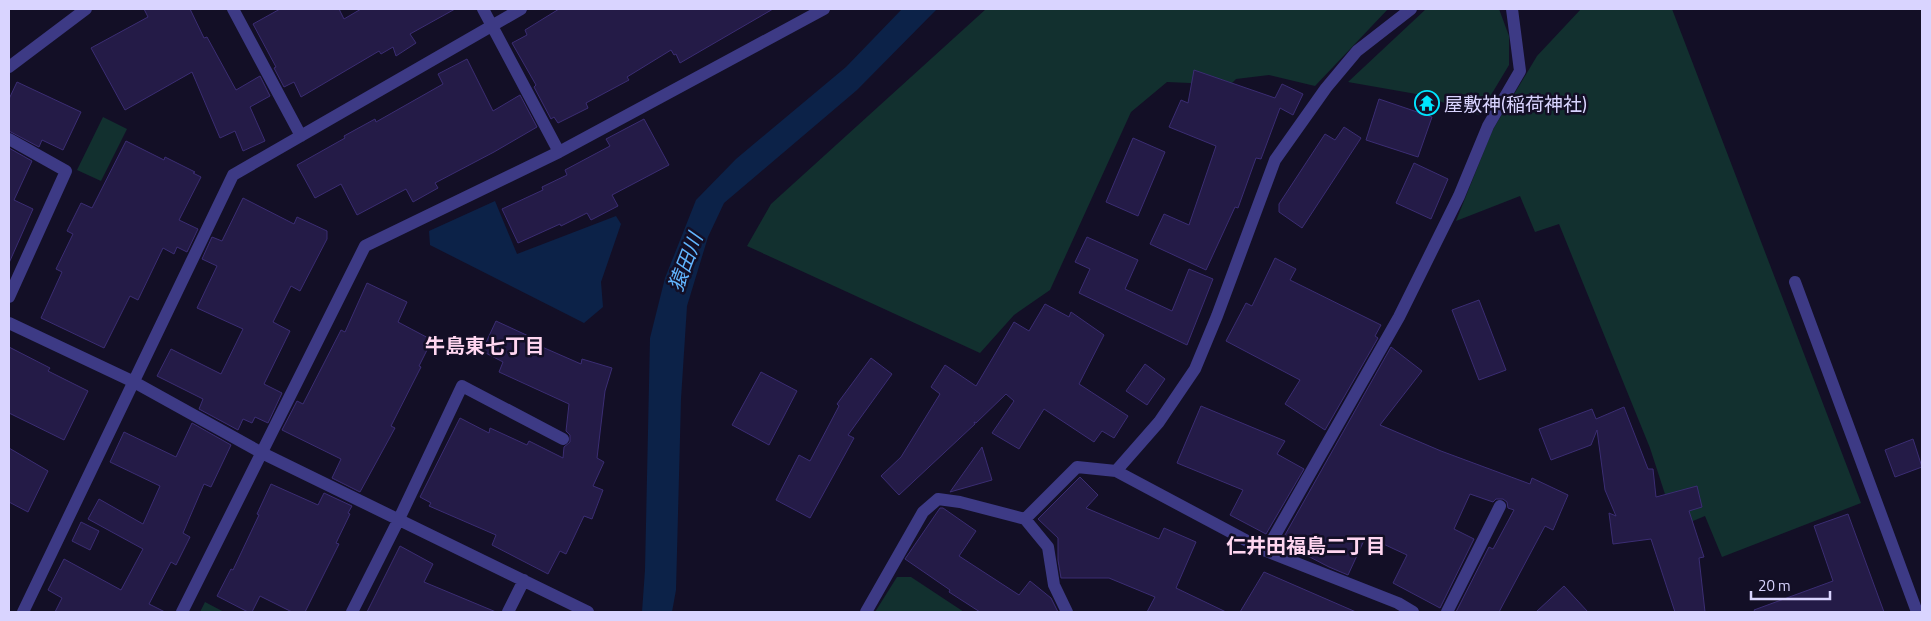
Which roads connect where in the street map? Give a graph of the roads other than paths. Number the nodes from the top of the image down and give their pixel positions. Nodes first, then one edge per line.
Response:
1 (86, 9) edge
2 (233, 9) edge
3 (483, 9) edge
4 (521, 9) edge
5 (824, 9) edge
6 (1411, 9) edge
7 (1512, 9) edge
8 (492, 25) junction
9 (9, 67) edge
10 (301, 136) junction
11 (9, 139) edge
12 (559, 152) junction
13 (1795, 282) dead end
14 (9, 297) edge
15 (9, 323) edge
16 (134, 382) junction
17 (563, 439) dead end
18 (262, 453) junction
19 (1116, 471) junction
20 (1500, 506) dead end
21 (399, 519) junction
22 (1026, 519) junction
23 (1266, 551) junction
24 (524, 580) junction
25 (23, 612) edge
26 (182, 612) edge
27 (352, 612) edge
28 (508, 612) edge
29 (588, 612) edge
30 (866, 612) edge
31 (1067, 612) edge
32 (1413, 612) edge
33 (1447, 612) edge
34 (1917, 612) edge

1 - 9 street
2 - 10 street
3 - 8 street
4 - 8 street
5 - 12 street
6 - 19 street
7 - 23 street
8 - 10 street
8 - 12 street
10 - 16 street
11 - 14 street
12 - 18 street
13 - 34 street
15 - 16 street
16 - 18 street
16 - 25 street
17 - 21 street
18 - 21 street
18 - 26 street
19 - 22 street
19 - 23 street
20 - 33 street
21 - 24 street
21 - 27 street
22 - 30 street
22 - 31 street
23 - 32 street
24 - 28 street
24 - 29 street

